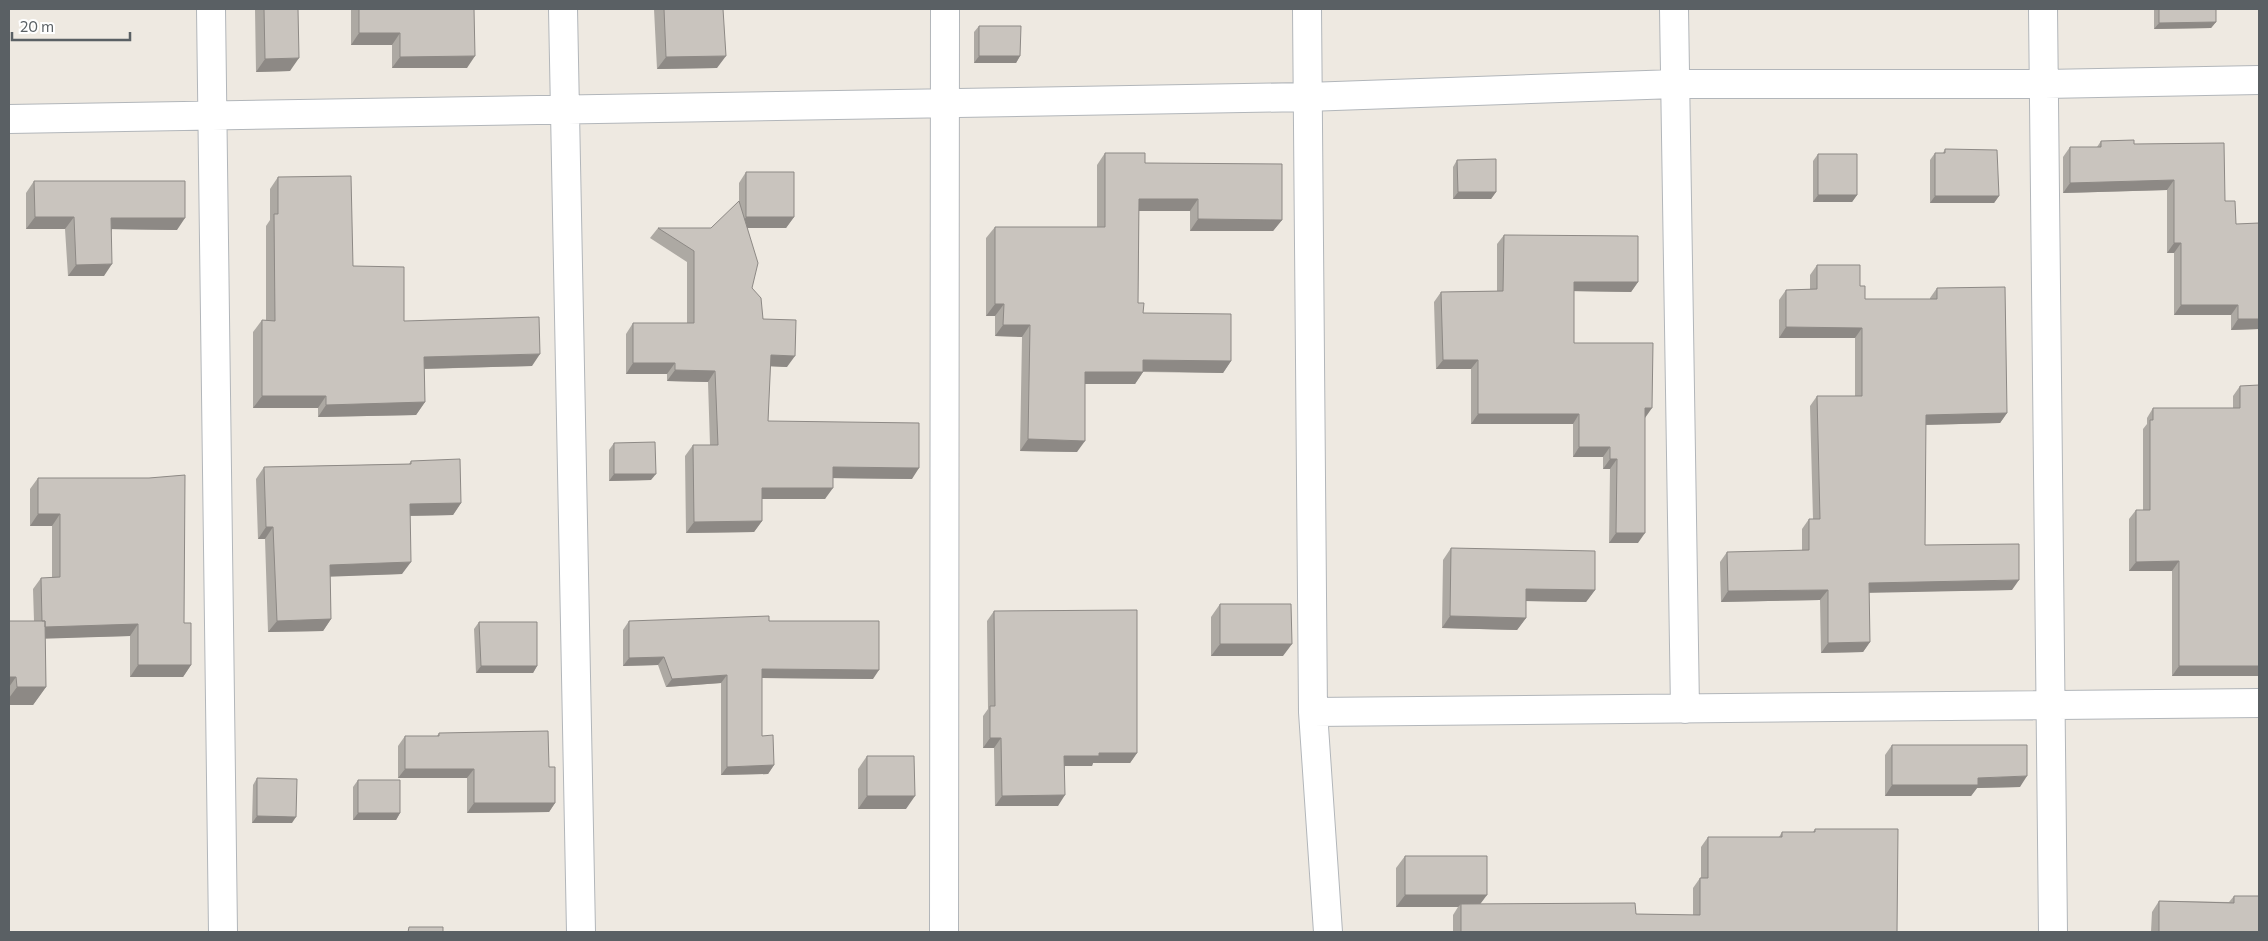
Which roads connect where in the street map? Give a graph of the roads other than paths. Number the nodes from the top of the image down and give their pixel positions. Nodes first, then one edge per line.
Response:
1 (211, 9) edge
2 (563, 9) edge
3 (946, 9) edge
4 (1307, 9) edge
5 (1674, 9) edge
6 (2043, 9) edge
7 (2259, 80) edge
8 (1675, 84) junction
9 (2045, 84) junction
10 (1307, 97) junction
11 (946, 103) junction
12 (565, 109) junction
13 (214, 115) junction
14 (9, 119) edge
15 (2259, 703) edge
16 (2051, 705) junction
17 (1685, 709) junction
18 (1313, 712) junction
19 (223, 932) edge
20 (581, 932) edge
21 (944, 932) edge
22 (1328, 932) edge
23 (2053, 932) edge

1 - 13 street
2 - 12 street
3 - 11 street
4 - 10 street
5 - 8 street
6 - 9 street
7 - 9 street
8 - 9 street
8 - 10 street
8 - 17 street
9 - 16 street
10 - 11 street
10 - 18 street
11 - 12 street
11 - 21 street
12 - 13 street
12 - 20 street
13 - 14 street
13 - 19 street
15 - 16 street
16 - 17 street
16 - 23 street
17 - 18 street
18 - 22 street

